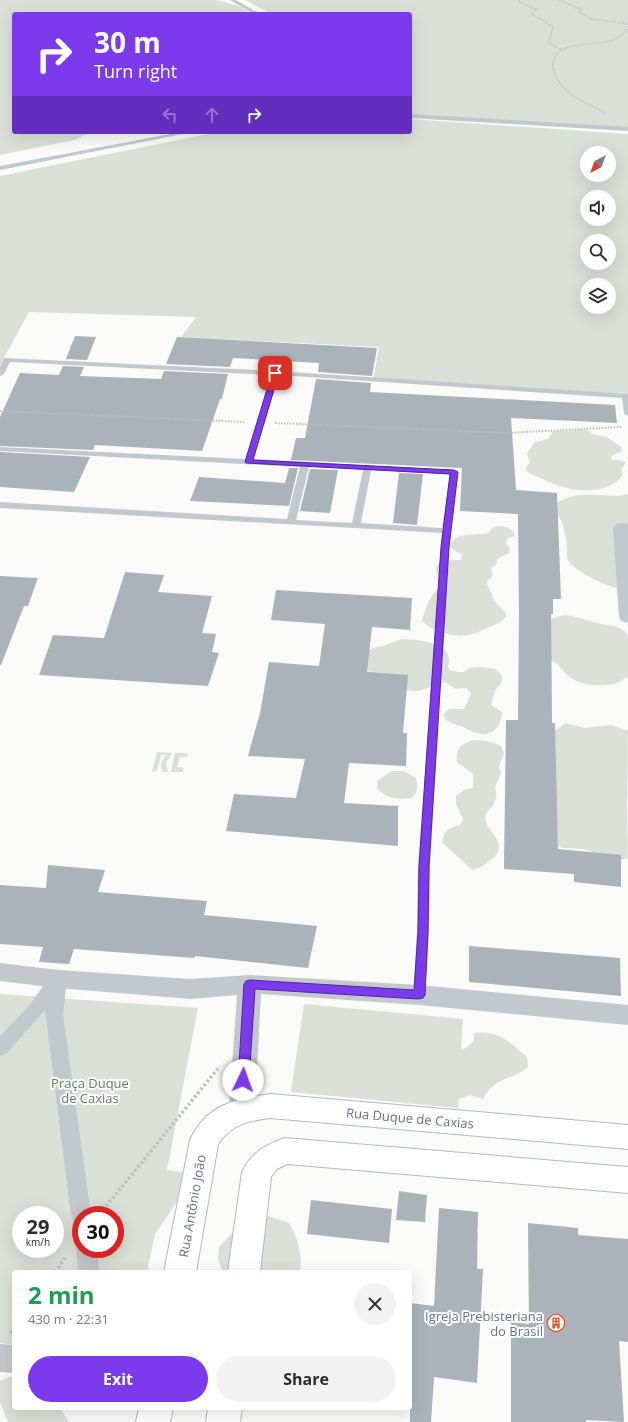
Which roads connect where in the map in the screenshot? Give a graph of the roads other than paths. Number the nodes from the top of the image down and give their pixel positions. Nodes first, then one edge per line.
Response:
1 (232, 0) edge
2 (254, 12) edge
3 (412, 116) edge
4 (628, 129) edge
5 (179, 134) edge
6 (0, 168) edge
7 (275, 373) junction
8 (0, 374) edge
9 (628, 414) edge
10 (0, 449) edge
11 (248, 462) junction
12 (305, 465) junction
13 (367, 468) junction
14 (0, 505) edge
15 (291, 522) junction
16 (356, 526) junction
17 (622, 528) dead end
18 (446, 531) junction
19 (628, 617) edge
20 (0, 972) edge
21 (58, 979) junction
22 (250, 984) junction
23 (419, 995) junction
24 (628, 1015) edge
25 (0, 1048) edge
26 (242, 1110) junction
27 (628, 1137) edge
28 (204, 1140) joint
29 (628, 1180) edge
30 (80, 1206) edge
31 (87, 1258) edge
32 (89, 1270) edge
33 (180, 1270) edge
34 (244, 1270) edge
35 (0, 1358) edge
36 (12, 1359) edge
37 (156, 1410) edge
38 (225, 1410) edge
39 (153, 1422) edge
40 (223, 1422) edge

1 - 2 lane
3 - 4 lane
5 - 6 lane
7 - 8 lane
7 - 9 lane
7 - 11 lane
10 - 11 lane
11 - 12 lane
12 - 13 lane
12 - 15 lane
13 - 16 lane
13 - 18 lane
14 - 15 lane
15 - 16 lane
16 - 18 lane
17 - 19 street
18 - 23 lane
20 - 21 street
21 - 22 street
21 - 25 street
21 - 30 street
22 - 23 street
22 - 26 street
23 - 24 street
26 - 27 main road, Rua Duque de Caxias
26 - 28 main road, Rua Duque de Caxias
28 - 33 main road, Rua Antônio João
29 - 34 main road
31 - 32 street
35 - 36 street
37 - 39 main road
38 - 40 main road

